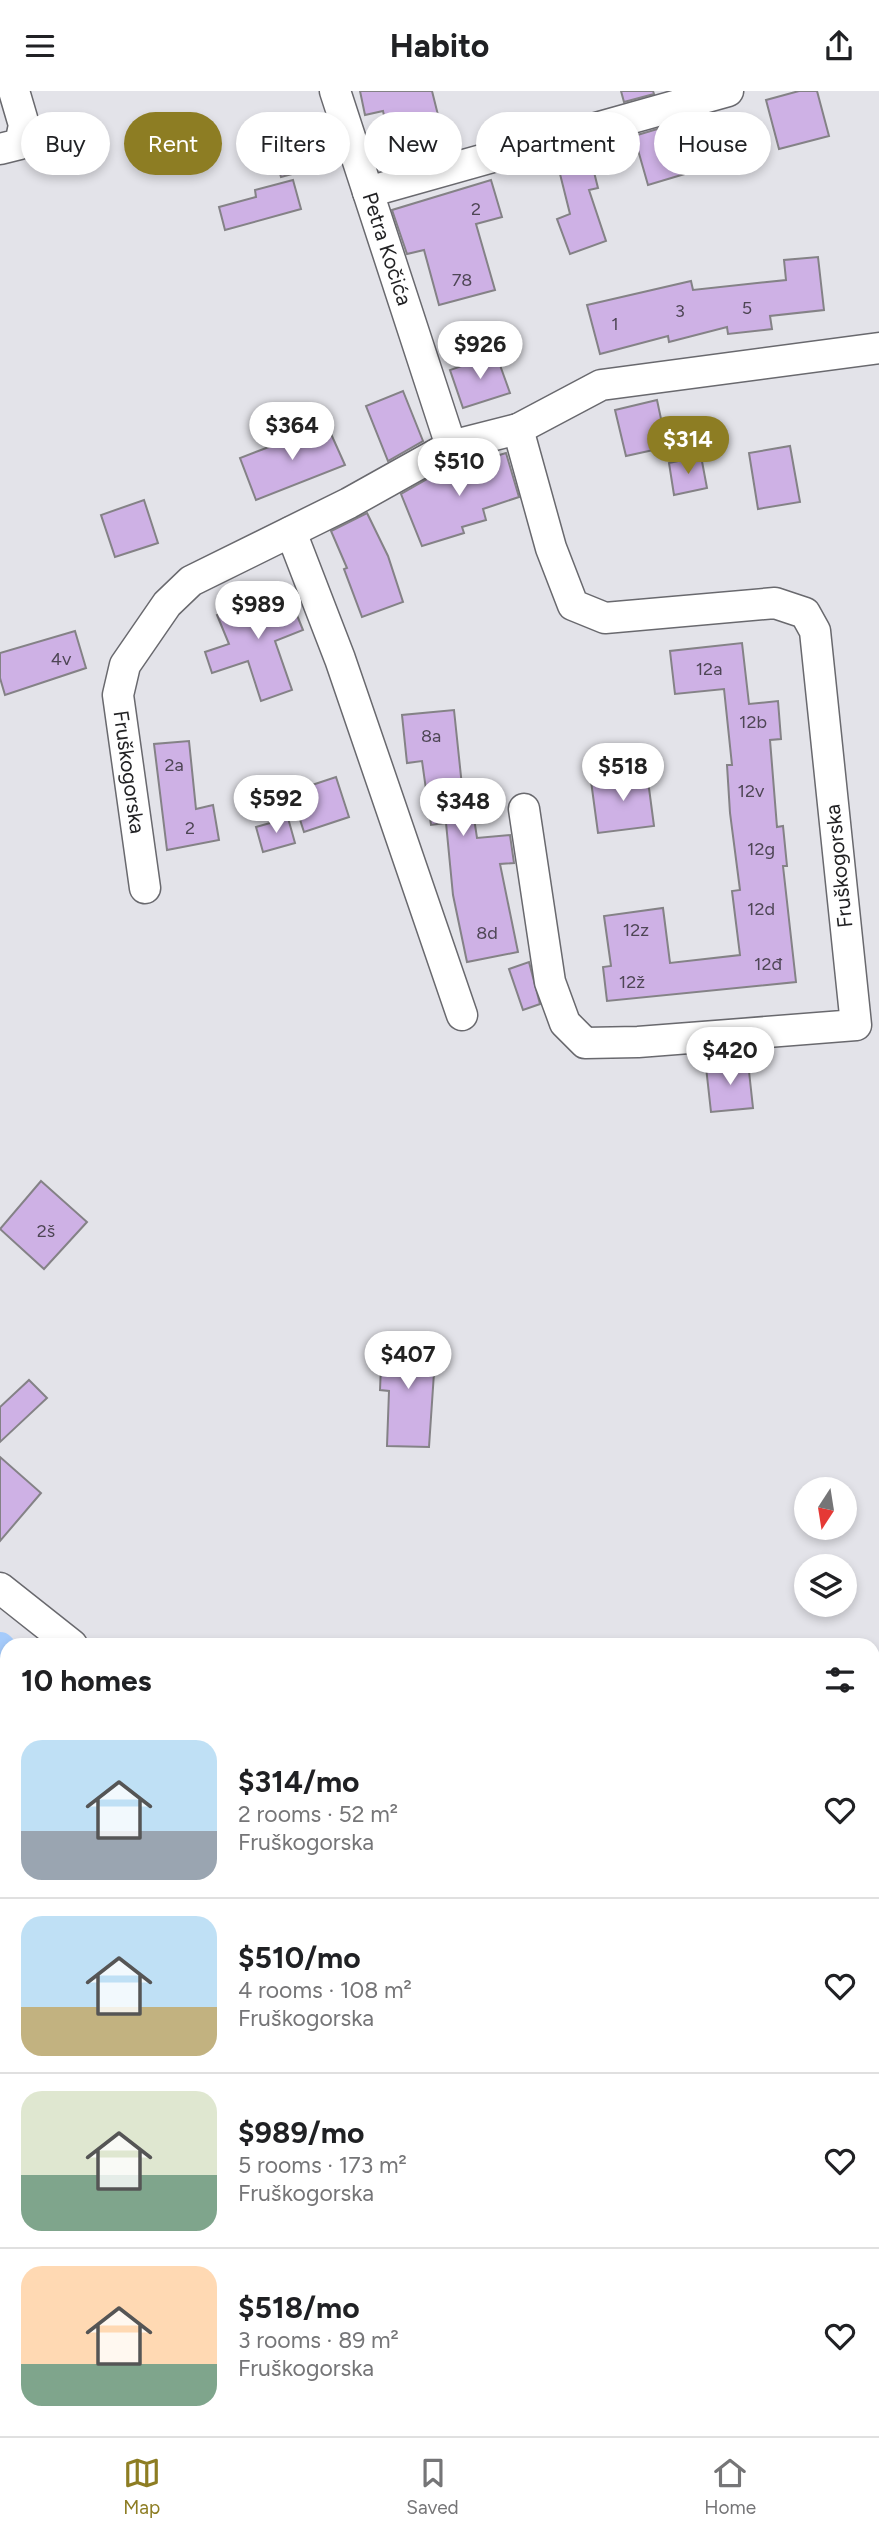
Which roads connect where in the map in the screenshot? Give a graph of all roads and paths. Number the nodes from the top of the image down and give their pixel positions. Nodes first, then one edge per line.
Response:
1 (14, 91) edge
2 (335, 91) edge
3 (728, 91) edge
4 (0, 149) edge
5 (368, 192) junction
6 (879, 348) edge
7 (518, 429) junction
8 (452, 446) junction
9 (291, 531) junction
10 (524, 809) dead end
11 (145, 888) dead end
12 (462, 1015) dead end
13 (0, 1588) edge
14 (63, 1638) edge

1 - 4 street
2 - 5 street, Petra Kočića
3 - 5 street
5 - 8 street, Petra Kočića
6 - 7 street, Fruškogorska
7 - 8 street, Fruškogorska
7 - 10 street, Fruškogorska
8 - 9 street, Fruškogorska
9 - 11 street, Fruškogorska
9 - 12 street
13 - 14 street

